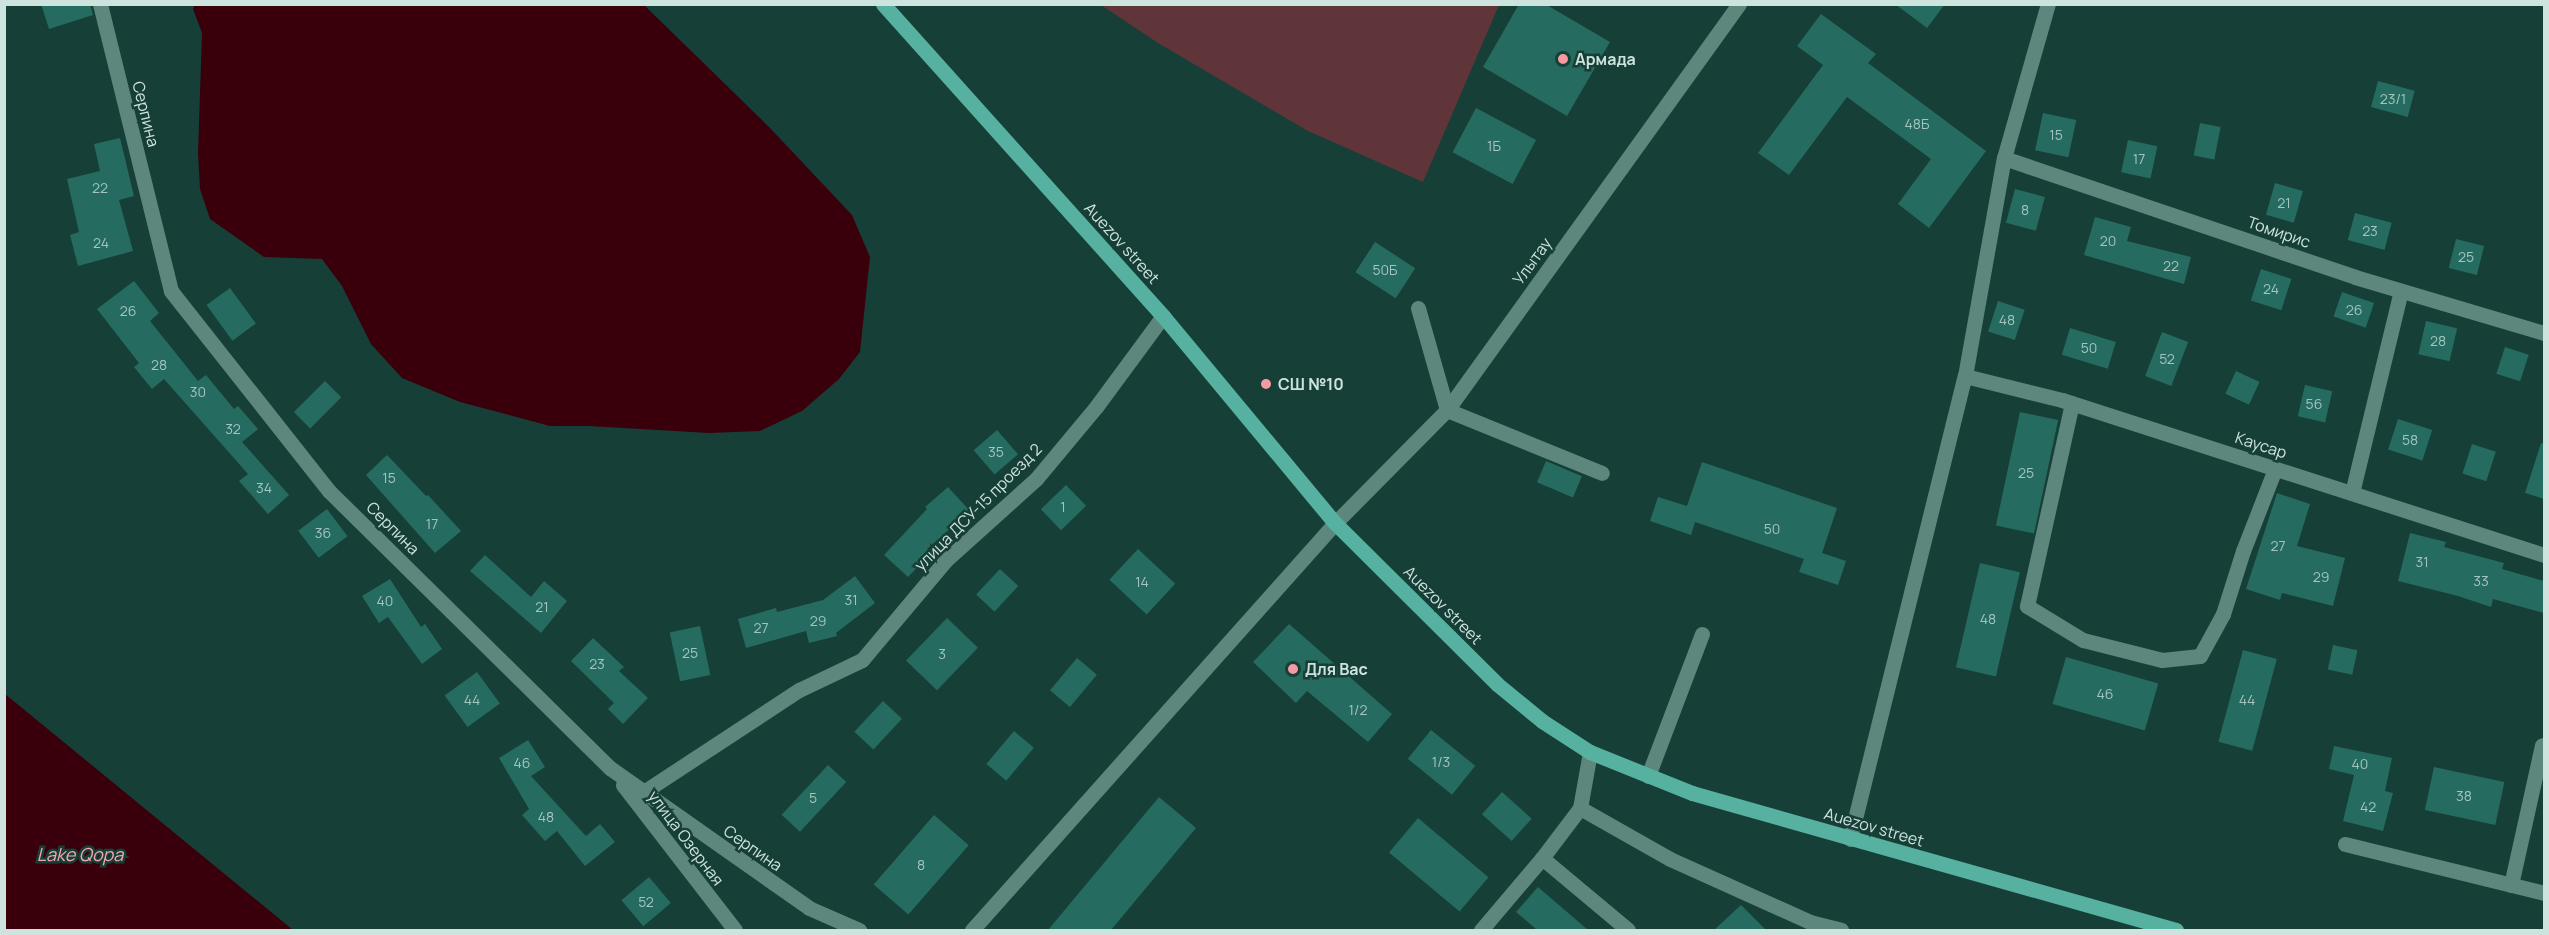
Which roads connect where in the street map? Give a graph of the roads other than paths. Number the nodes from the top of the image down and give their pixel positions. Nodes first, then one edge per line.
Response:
1 (100, 4) edge
2 (883, 4) edge
3 (1740, 4) edge
4 (2048, 4) edge
5 (2004, 158) junction
6 (2401, 291) junction
7 (1418, 308) dead end
8 (1163, 316) junction
9 (2544, 333) edge
10 (1965, 376) junction
11 (2072, 403) junction
12 (1447, 410) junction
13 (2275, 469) junction
14 (1602, 473) dead end
15 (2352, 493) junction
16 (1335, 523) junction
17 (2544, 555) edge
18 (1702, 634) dead end
19 (2542, 745) dead end
20 (1590, 752) junction
21 (610, 768) junction
22 (1648, 776) junction
23 (642, 793) junction
24 (1580, 808) junction
25 (1850, 839) junction
26 (2345, 844) dead end
27 (1542, 858) junction
28 (2511, 885) junction
29 (2544, 893) edge
30 (735, 930) edge
31 (859, 930) edge
32 (972, 930) edge
33 (1481, 930) edge
34 (1628, 930) edge
35 (1842, 930) edge
36 (2176, 930) edge

1 - 21 street, Серпина
2 - 8 main road, Auezov street
3 - 12 street, Улытау
4 - 5 street
5 - 6 street, Томирис
5 - 10 street
6 - 9 street, Томирис
6 - 15 street
7 - 12 street
8 - 16 main road, Auezov street
8 - 23 street, улица ДСУ-15 проезд 2
10 - 11 street, Каусар
10 - 25 street
11 - 13 street, Каусар
11 - 13 street
12 - 14 street
12 - 16 street, Улытау
13 - 15 street, Каусар
15 - 17 street, Каусар
16 - 20 main road, Auezov street
16 - 32 street
18 - 22 street
19 - 28 street
20 - 22 main road, Auezov street
20 - 24 street
21 - 23 street, Серпина
21 - 30 street, улица Озерная
22 - 25 main road, Auezov street
23 - 31 street, Серпина
24 - 27 street
24 - 35 street
25 - 36 main road, Auezov street
26 - 28 street
27 - 33 street
27 - 34 street
28 - 29 street

